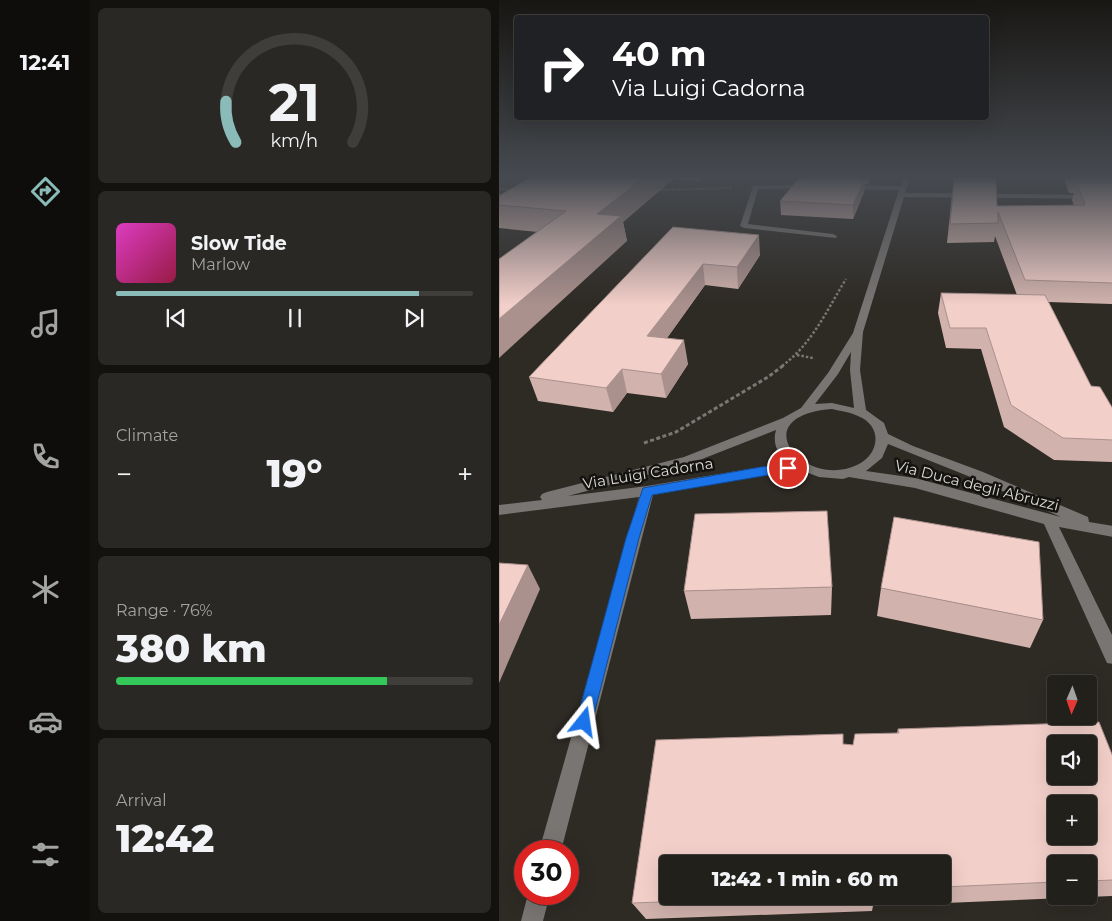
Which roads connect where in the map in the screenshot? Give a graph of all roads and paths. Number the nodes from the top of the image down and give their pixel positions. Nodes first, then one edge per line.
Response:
1 (746, 219) edge
2 (893, 219) edge
3 (833, 236) dead end
4 (849, 275) dead end
5 (858, 332) junction
6 (796, 355) dead end
7 (805, 410) junction
8 (860, 411) junction
9 (787, 421) junction
10 (885, 437) junction
11 (801, 467) junction
12 (847, 473) junction
13 (647, 492) junction
14 (499, 510) edge
15 (1049, 520) junction
16 (1106, 530) edge
17 (1112, 657) edge
18 (553, 840) edge
19 (536, 905) edge
20 (532, 921) edge

1 - 3 street
2 - 5 street
4 - 6 path
5 - 7 street
5 - 8 street
7 - 8 street
7 - 9 street
8 - 10 street
9 - 11 street
9 - 14 street, Via Luigi Cadorna
10 - 12 street
10 - 16 street, Via Duca degli Abruzzi
11 - 12 street
11 - 13 street, Via Luigi Cadorna
12 - 15 street, Via Duca degli Abruzzi
13 - 14 street, Via Luigi Cadorna
13 - 18 street
15 - 16 street, Via Duca degli Abruzzi
15 - 17 street
19 - 20 street

